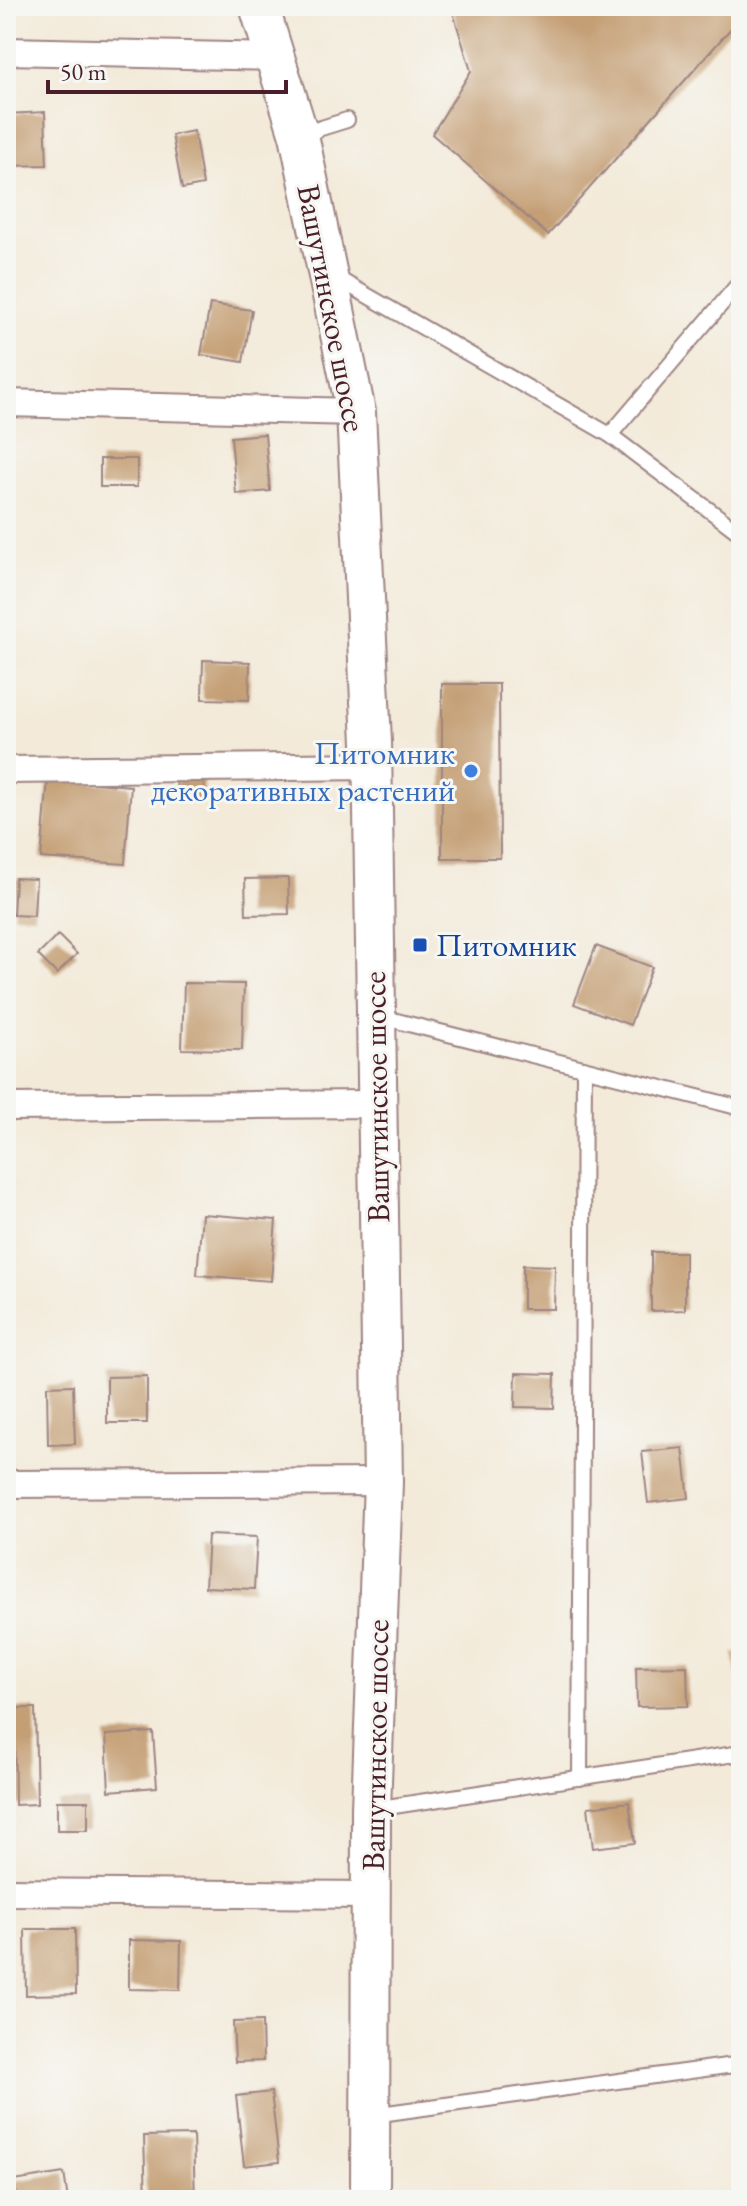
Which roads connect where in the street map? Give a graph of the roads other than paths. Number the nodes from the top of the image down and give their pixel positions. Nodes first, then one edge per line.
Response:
1 (259, 6) edge
2 (6, 51) edge
3 (275, 57) junction
4 (347, 120) dead end
5 (299, 135) junction
6 (328, 273) junction
7 (741, 281) edge
8 (6, 403) edge
9 (356, 412) junction
10 (610, 435) junction
11 (741, 534) edge
12 (373, 766) junction
13 (6, 770) edge
14 (374, 1016) junction
15 (584, 1068) junction
16 (376, 1104) junction
17 (6, 1107) edge
18 (741, 1108) edge
19 (383, 1482) junction
20 (6, 1484) edge
21 (741, 1753) edge
22 (580, 1778) junction
23 (371, 1809) junction
24 (6, 1892) edge
25 (371, 1895) junction
26 (741, 2064) edge
27 (370, 2115) junction
28 (370, 2200) edge

1 - 3 street, Вашутинское шоссе
2 - 3 street
3 - 5 street, Вашутинское шоссе
4 - 5 lane
5 - 6 street, Вашутинское шоссе
6 - 9 street, Вашутинское шоссе
6 - 10 lane
7 - 10 lane
8 - 9 street
9 - 12 street, Вашутинское шоссе
10 - 11 lane
12 - 13 street
12 - 14 street, Вашутинское шоссе
14 - 15 lane
14 - 16 street, Вашутинское шоссе
15 - 18 lane
15 - 22 lane
16 - 17 street
16 - 19 street, Вашутинское шоссе
19 - 20 street
19 - 23 street, Вашутинское шоссе
21 - 22 lane
22 - 23 lane
23 - 25 street, Вашутинское шоссе
24 - 25 street
25 - 27 street, Вашутинское шоссе
26 - 27 lane
27 - 28 street, Вашутинское шоссе

